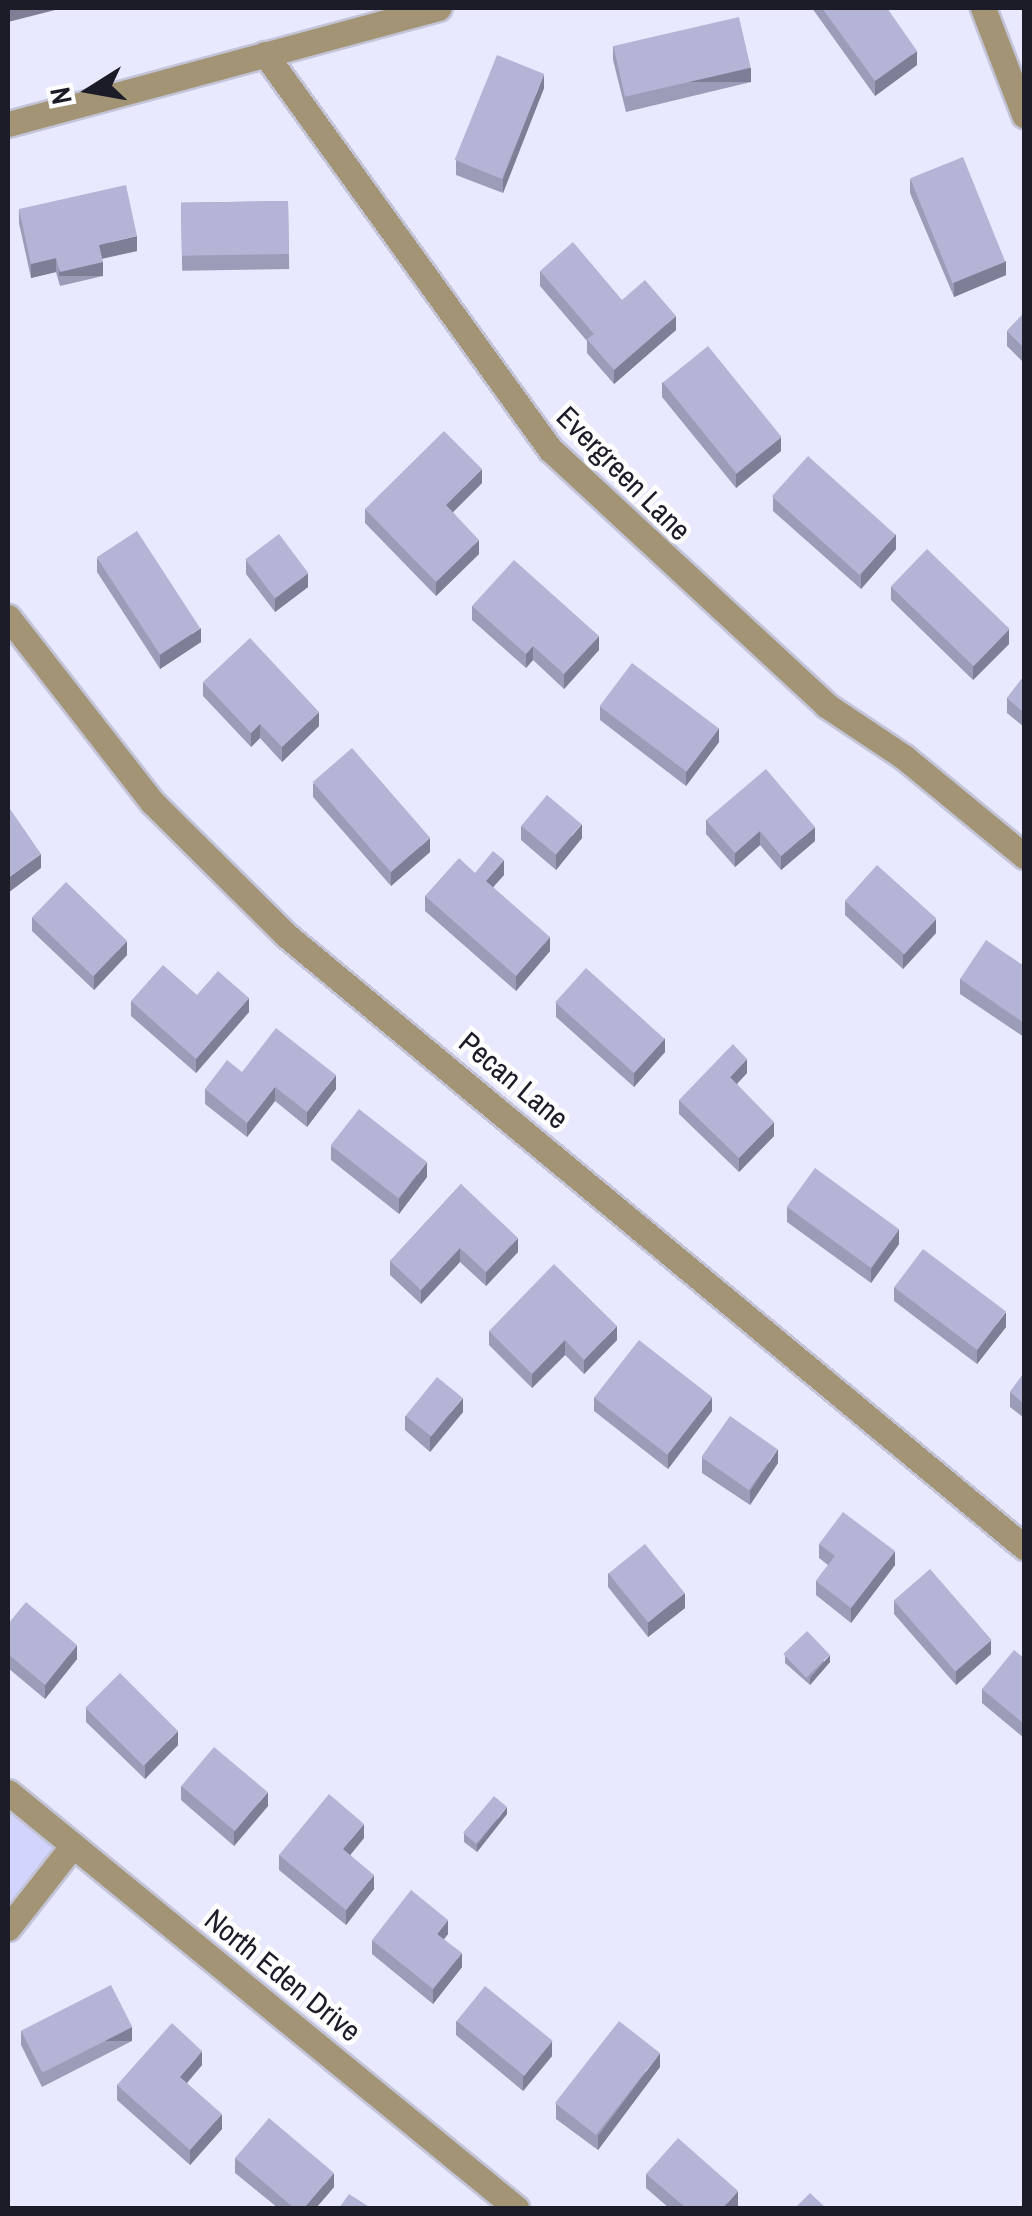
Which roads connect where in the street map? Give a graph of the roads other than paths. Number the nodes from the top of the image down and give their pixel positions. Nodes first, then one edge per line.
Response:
1 (439, 8) edge
2 (983, 8) edge
3 (265, 54) junction
4 (1024, 115) edge
5 (8, 124) edge
6 (8, 617) edge
7 (1024, 856) edge
8 (1024, 1548) edge
9 (8, 1792) edge
10 (73, 1845) junction
11 (8, 1928) edge
12 (516, 2208) edge

1 - 3 street
2 - 4 street
3 - 5 street
3 - 7 street, Evergreen Lane
6 - 8 street, Pecan Lane
9 - 10 street, North Eden Drive
10 - 11 street
10 - 12 street, North Eden Drive

